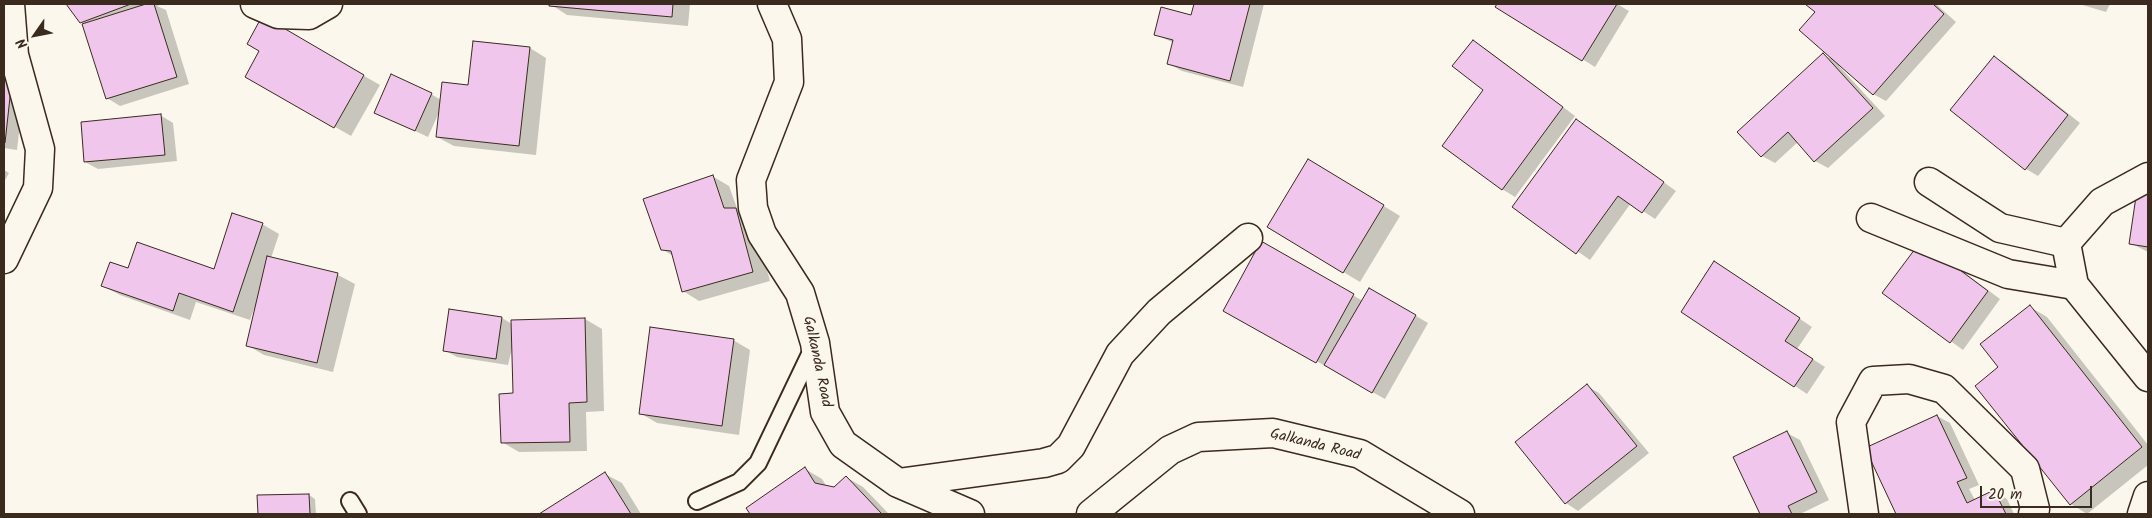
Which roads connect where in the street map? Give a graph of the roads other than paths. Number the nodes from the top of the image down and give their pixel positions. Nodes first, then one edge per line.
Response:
1 (10, 4) edge
2 (255, 4) edge
3 (328, 4) edge
4 (772, 4) edge
5 (2148, 177) edge
6 (1928, 182) dead end
7 (1871, 218) dead end
8 (1248, 238) dead end
9 (2066, 243) junction
10 (4, 260) edge
11 (2074, 285) junction
12 (815, 343) junction
13 (2148, 377) edge
14 (898, 483) junction
15 (2148, 496) edge
16 (697, 501) dead end
17 (970, 514) edge
18 (1091, 514) edge
19 (1460, 514) edge
20 (1864, 514) edge
21 (2033, 514) edge
22 (2142, 514) edge

1 - 10 street
2 - 3 street
4 - 12 street, Galkanda Road
5 - 9 street
6 - 9 street
7 - 11 street
8 - 14 street
9 - 11 street
11 - 13 street
12 - 14 street, Galkanda Road
12 - 16 lane
14 - 17 street, Galkanda Road
15 - 22 street
18 - 19 street, Galkanda Road
20 - 21 street

